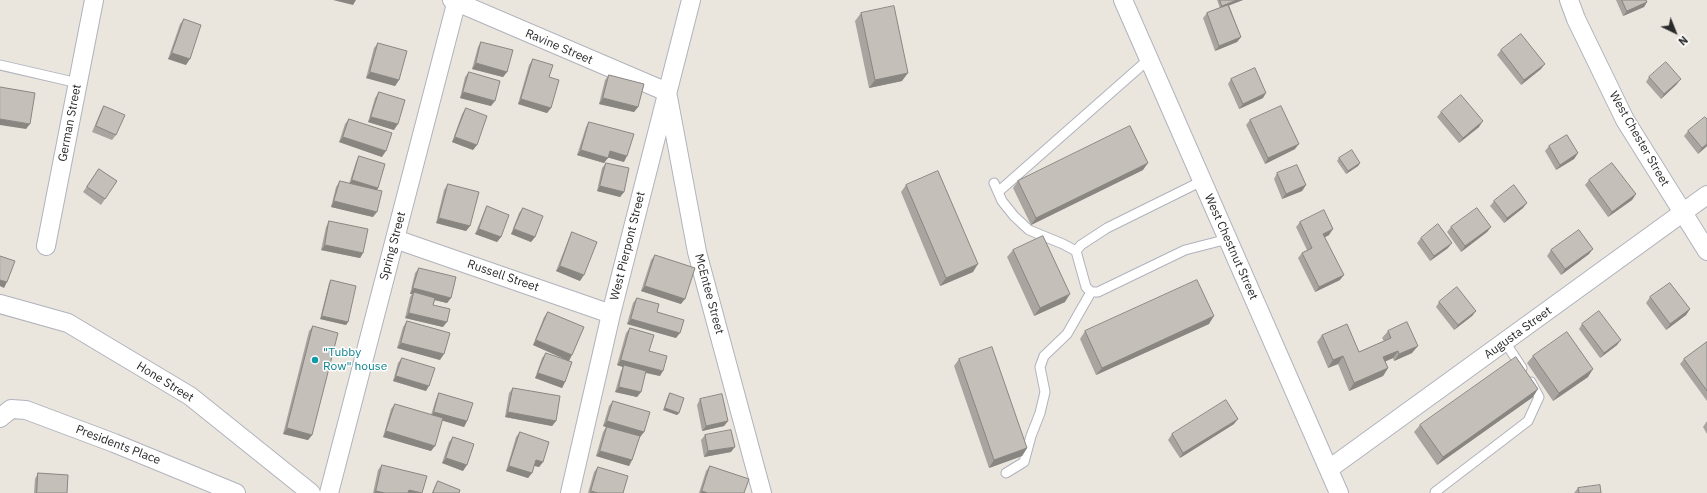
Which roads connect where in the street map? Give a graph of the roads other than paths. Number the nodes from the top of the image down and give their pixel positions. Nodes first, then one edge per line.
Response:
1 (94, 0) edge
2 (691, 0) edge
3 (1122, 0) edge
4 (1569, 0) edge
5 (455, 1) edge
6 (1148, 59) junction
7 (0, 65) edge
8 (78, 83) junction
9 (667, 92) junction
10 (1202, 181) junction
11 (994, 183) dead end
12 (998, 192) junction
13 (1707, 195) edge
14 (1683, 214) junction
15 (395, 239) junction
16 (1228, 239) junction
17 (46, 246) dead end
18 (1076, 251) junction
19 (1707, 251) edge
20 (1091, 292) junction
21 (0, 304) edge
22 (611, 314) junction
23 (1505, 342) junction
24 (0, 418) edge
25 (1329, 469) junction
26 (1006, 473) dead end
27 (1435, 492) dead end
28 (236, 493) edge
29 (311, 493) edge
30 (329, 493) edge
31 (570, 493) edge
32 (762, 493) edge
33 (1340, 493) edge

1 - 8 street, German Street
2 - 9 street, West Pierpont Street
3 - 6 street, West Chestnut Street
4 - 14 street, West Chester Street
5 - 9 street, Ravine Street
5 - 15 street, Spring Street
6 - 10 street, West Chestnut Street
6 - 12 lane
7 - 8 lane
8 - 17 street, German Street
9 - 22 street, West Pierpont Street
9 - 32 street, McEntee Street
10 - 16 street, West Chestnut Street
10 - 18 lane
11 - 12 lane
12 - 18 lane
13 - 14 street, Augusta Street
14 - 19 street, West Chester Street
14 - 23 street, Augusta Street
15 - 22 street, Russell Street
15 - 30 street, Spring Street
16 - 20 lane
16 - 25 street, West Chestnut Street
18 - 20 lane
20 - 26 lane
21 - 29 street, Hone Street
22 - 31 street, West Pierpont Street
23 - 25 street, Augusta Street
23 - 27 lane
24 - 28 street, Presidents Place
25 - 33 street, West Chestnut Street

